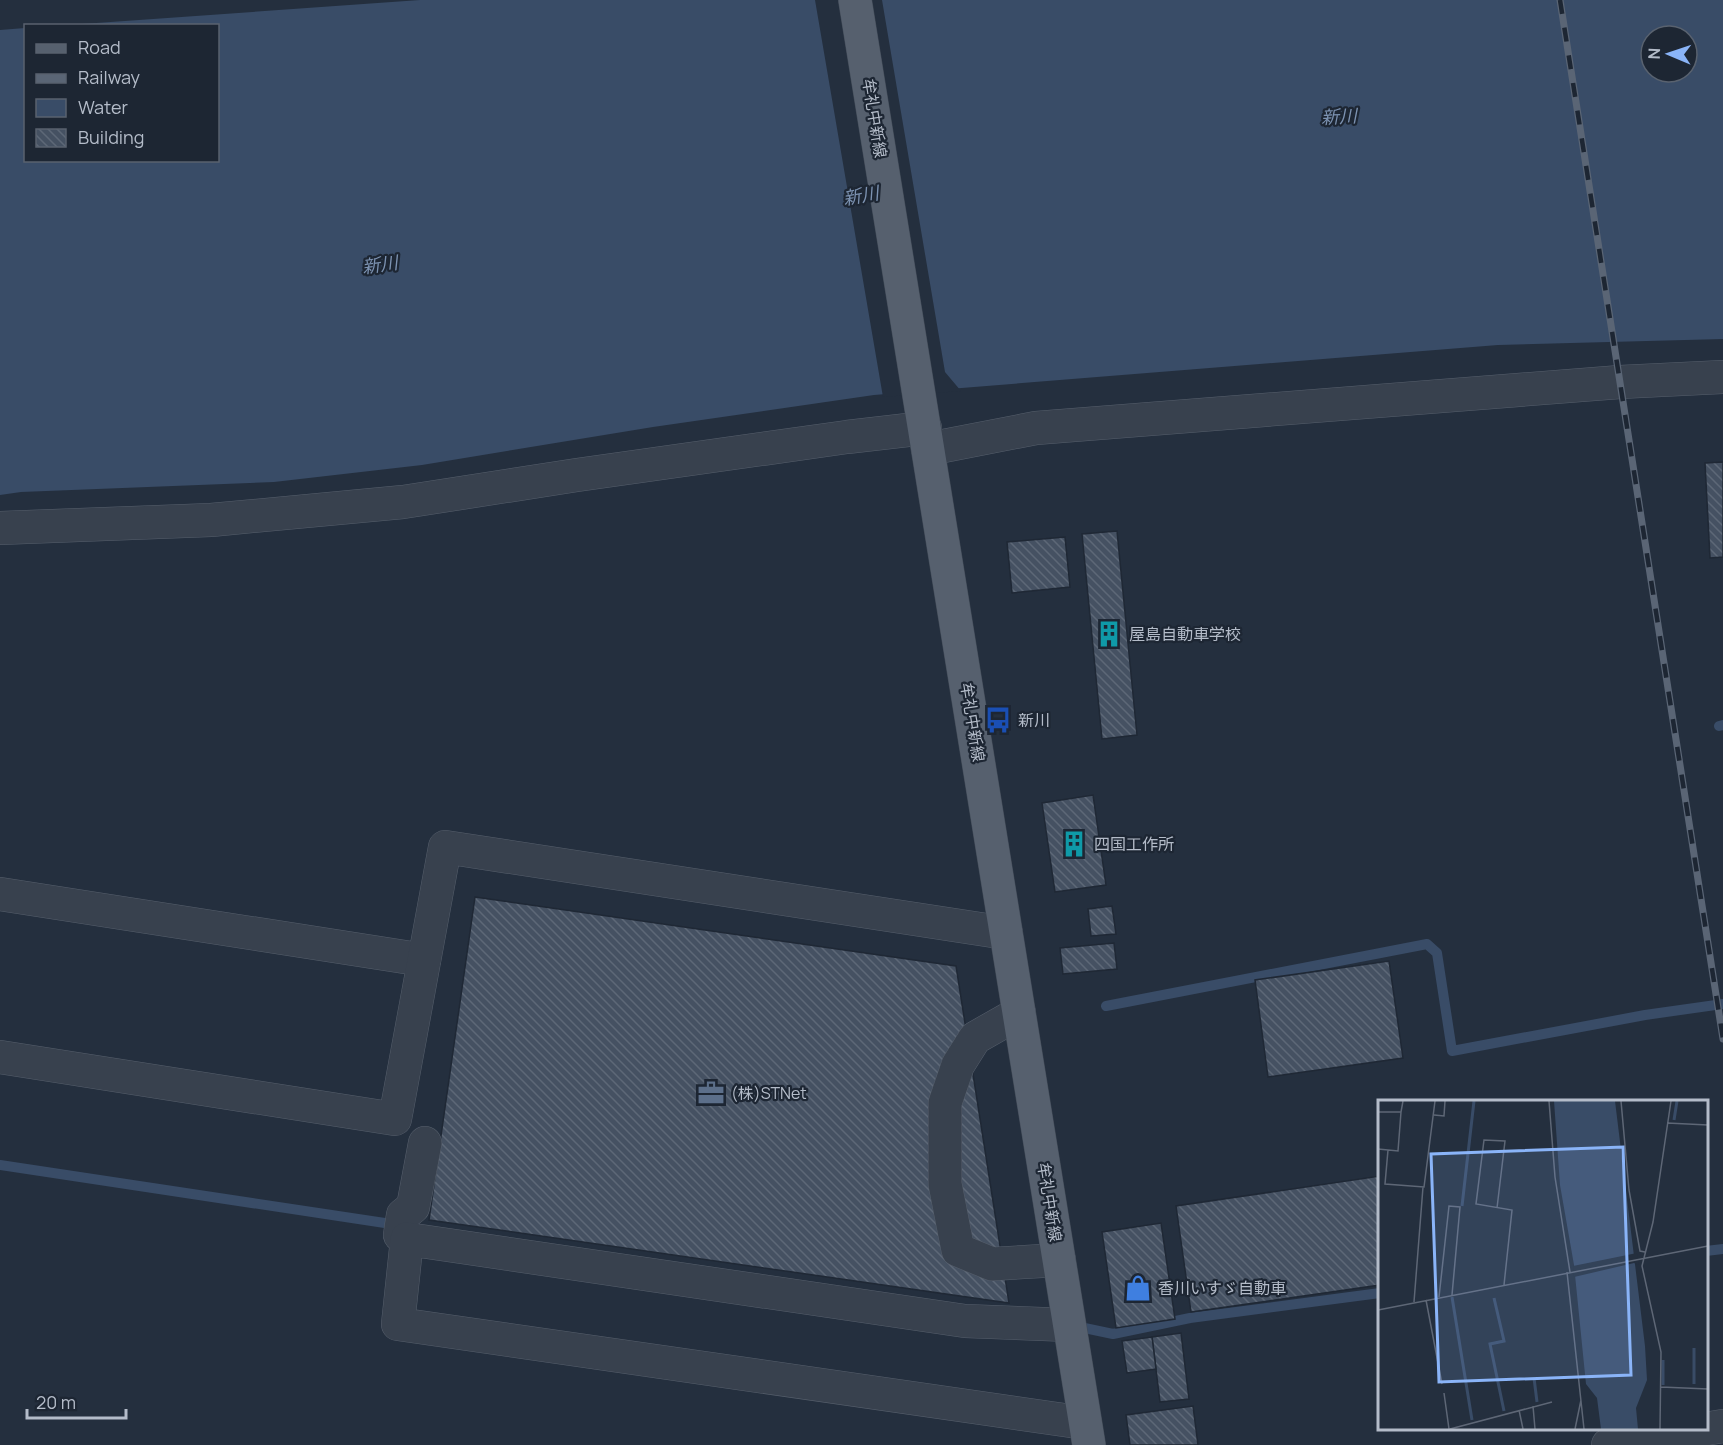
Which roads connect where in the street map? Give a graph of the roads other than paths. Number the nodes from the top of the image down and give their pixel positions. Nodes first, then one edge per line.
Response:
1 (855, 0) edge
2 (1723, 377) edge
3 (925, 427) junction
4 (0, 528) edge
5 (0, 894) edge
6 (1006, 933) junction
7 (424, 960) junction
8 (1019, 1014) junction
9 (0, 1057) edge
10 (424, 1143) dead end
11 (407, 1239) junction
12 (1059, 1260) junction
13 (1069, 1325) junction
14 (1723, 1426) edge
15 (1708, 1428) edge
16 (1699, 1430) edge
17 (1087, 1434) edge
18 (1608, 1445) edge

1 - 3 main road, 牟礼中新線
2 - 3 street
3 - 4 street
3 - 6 main road, 牟礼中新線
5 - 7 street
6 - 7 street
6 - 8 main road, 牟礼中新線
7 - 9 street
8 - 12 main road, 牟礼中新線
8 - 12 street
10 - 11 street
11 - 13 street
11 - 17 street
12 - 13 main road, 牟礼中新線
13 - 17 main road, 牟礼中新線
14 - 15 street
16 - 18 street

